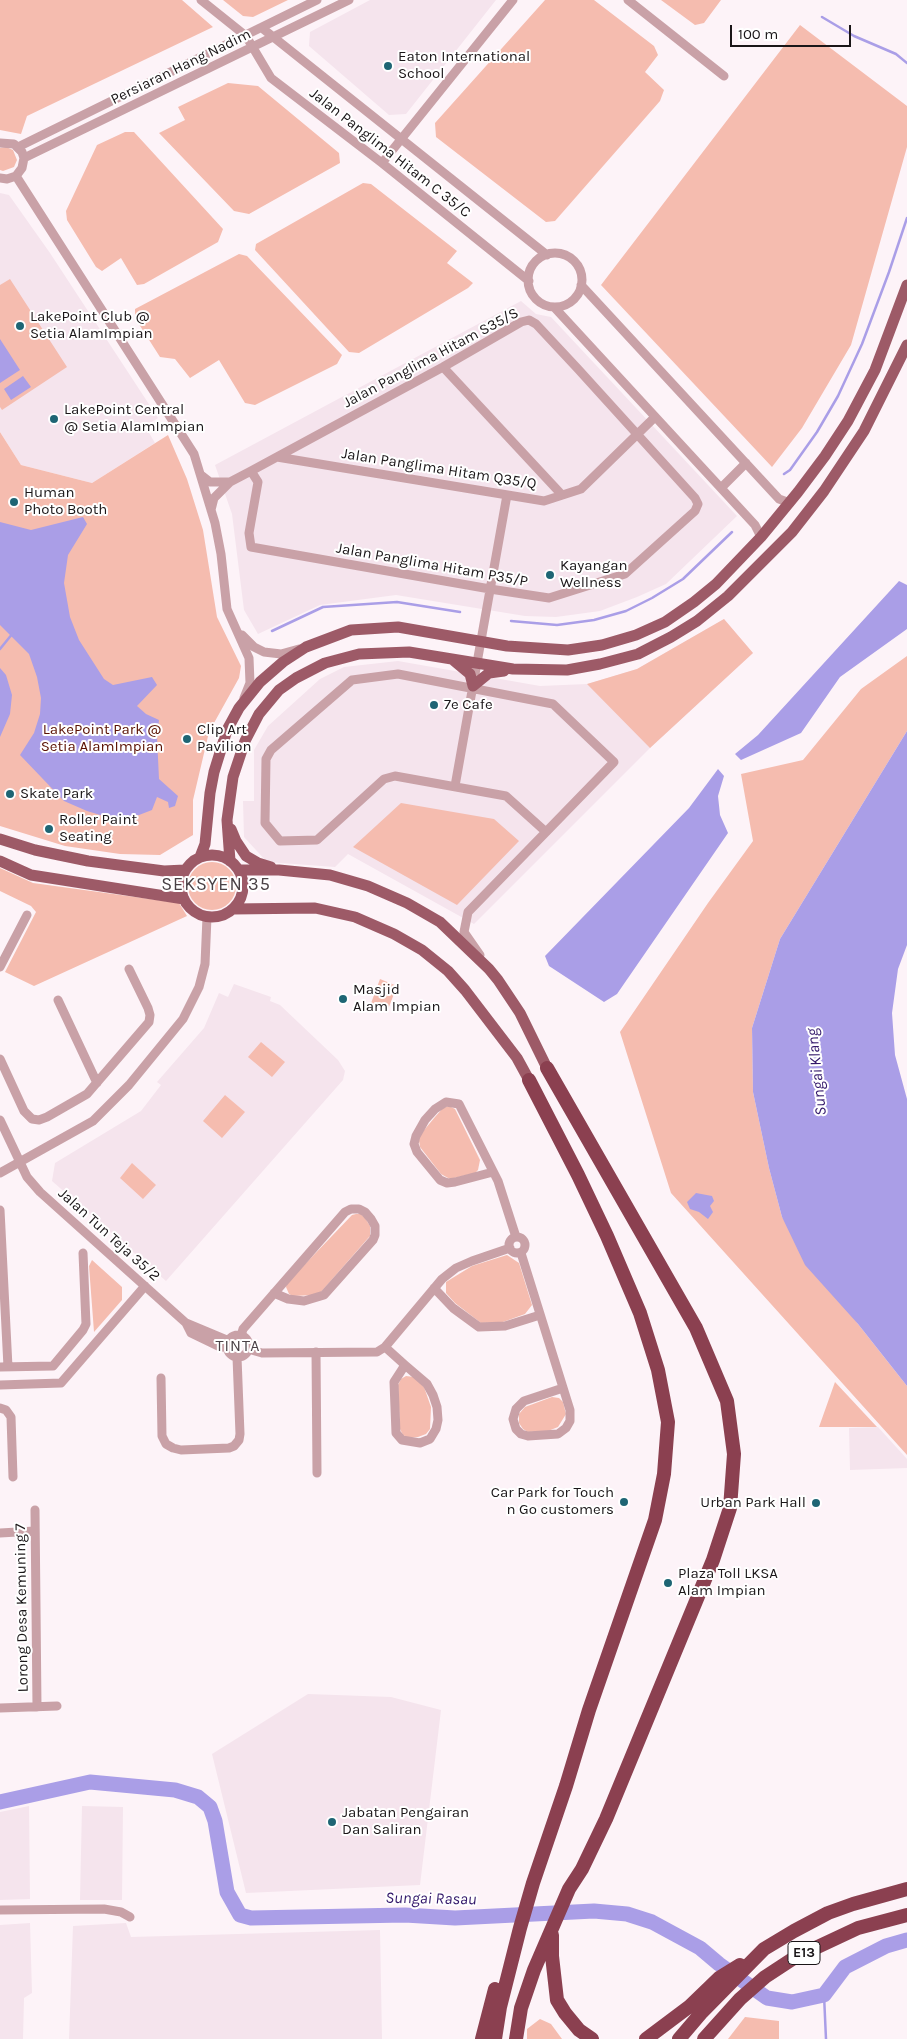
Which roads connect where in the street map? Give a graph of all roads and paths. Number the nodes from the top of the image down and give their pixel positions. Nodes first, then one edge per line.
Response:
1 (201, 0) edge
2 (317, 0) edge
3 (349, 0) edge
4 (513, 0) edge
5 (628, 0) edge
6 (262, 28) junction
7 (246, 36) junction
8 (273, 37) junction
9 (252, 47) junction
10 (724, 76) dead end
11 (403, 138) junction
12 (0, 143) edge
13 (18, 147) junction
14 (24, 158) junction
15 (382, 163) junction
16 (16, 176) junction
17 (0, 178) edge
18 (547, 255) junction
19 (529, 281) junction
20 (907, 284) edge
21 (581, 285) junction
22 (554, 307) junction
23 (907, 345) edge
24 (443, 367) junction
25 (655, 417) junction
26 (637, 434) junction
27 (277, 457) junction
28 (746, 463) junction
29 (252, 471) junction
30 (200, 474) junction
31 (230, 482) junction
32 (721, 488) junction
33 (507, 495) junction
34 (562, 495) junction
35 (790, 503) junction
36 (698, 504) joint
37 (211, 510) junction
38 (761, 537) junction
39 (490, 589) junction
40 (233, 623) junction
41 (481, 641) junction
42 (306, 647) junction
43 (450, 658) junction
44 (477, 663) junction
45 (513, 669) junction
46 (473, 687) junction
47 (239, 708) junction
48 (455, 786) junction
49 (228, 820) junction
50 (546, 832) junction
51 (0, 839) edge
52 (200, 857) junction
53 (0, 861) edge
54 (230, 861) junction
55 (185, 870) junction
56 (239, 870) junction
57 (279, 870) junction
58 (184, 899) junction
59 (233, 909) junction
60 (27, 915) dead end
61 (207, 917) junction
62 (0, 967) edge
63 (129, 969) dead end
64 (489, 969) junction
65 (58, 1000) dead end
66 (0, 1059) edge
67 (547, 1068) joint
68 (529, 1080) joint
69 (97, 1082) junction
70 (0, 1120) edge
71 (20, 1162) junction
72 (493, 1172) junction
73 (0, 1173) edge
74 (0, 1210) edge
75 (516, 1237) junction
76 (510, 1248) junction
77 (83, 1253) dead end
78 (521, 1253) junction
79 (145, 1286) junction
80 (434, 1288) junction
81 (274, 1293) junction
82 (540, 1314) junction
83 (186, 1322) junction
84 (241, 1336) junction
85 (226, 1342) junction
86 (384, 1347) junction
87 (248, 1349) junction
88 (316, 1352) junction
89 (237, 1357) junction
90 (405, 1365) junction
91 (4, 1367) edge
92 (160, 1378) dead end
93 (0, 1385) edge
94 (563, 1388) junction
95 (3, 1409) edge
96 (317, 1474) dead end
97 (13, 1477) dead end
98 (35, 1510) dead end
99 (35, 1531) junction
100 (0, 1533) edge
101 (58, 1706) dead end
102 (37, 1707) junction
103 (0, 1708) edge
104 (907, 1889) edge
105 (0, 1910) edge
106 (907, 1914) edge
107 (130, 1917) dead end
108 (520, 1928) junction
109 (552, 1930) junction
110 (696, 2009) junction
111 (482, 2039) edge
112 (495, 2039) edge
113 (516, 2039) edge
114 (592, 2039) edge
115 (646, 2039) edge
116 (680, 2039) edge
117 (704, 2039) edge

1 - 7 street
2 - 6 street, Persiaran Hang Nadim
3 - 8 street, Persiaran Hang Nadim
4 - 11 street
5 - 10 street
6 - 7 street, Persiaran Hang Nadim
6 - 8 street, Jalan Panglima Hitam C 35/C
7 - 9 street, Jalan Panglima Hitam C 35/C
7 - 13 street, Persiaran Hang Nadim
8 - 9 street, Persiaran Hang Nadim
8 - 11 street, Jalan Panglima Hitam C 35/C
9 - 14 street, Persiaran Hang Nadim
9 - 15 street, Jalan Panglima Hitam C 35/C
11 - 15 street
11 - 18 street, Jalan Panglima Hitam C 35/C
12 - 13 street
13 - 14 street
14 - 16 street
15 - 19 street, Jalan Panglima Hitam C 35/C
16 - 17 street
16 - 30 street
18 - 19 street
18 - 21 street
19 - 22 street
20 - 35 main road
21 - 22 street
21 - 28 street
22 - 25 street
23 - 45 main road
24 - 26 street, Jalan Panglima Hitam S35/S
24 - 27 street, Jalan Panglima Hitam S35/S
24 - 34 street
25 - 26 street, Jalan Panglima Hitam Q35/Q
25 - 32 street
26 - 34 street, Jalan Panglima Hitam Q35/Q
26 - 36 street, Jalan Panglima Hitam S35/S
27 - 29 street, Jalan Panglima Hitam S35/S
27 - 33 street, Jalan Panglima Hitam Q35/Q
28 - 32 street
28 - 35 street
29 - 31 street, Jalan Panglima Hitam S35/S
29 - 39 street, Jalan Panglima Hitam P35/P
30 - 31 street
30 - 37 street
31 - 37 street, Jalan Panglima Hitam S35/S
32 - 38 street
33 - 34 street, Jalan Panglima Hitam Q35/Q
33 - 39 street
35 - 38 main road
36 - 39 street, Jalan Panglima Hitam P35/P
37 - 40 street
38 - 41 main road
39 - 41 street
40 - 42 street
40 - 47 street
41 - 42 main road
41 - 44 street
42 - 47 main road
43 - 44 main road
43 - 46 main road
43 - 49 main road
44 - 45 main road
44 - 46 street
45 - 46 main road
46 - 48 street
46 - 48 street
46 - 50 street
47 - 52 main road
48 - 50 street
49 - 54 main road
49 - 57 main road
50 - 64 street
51 - 55 main road
52 - 54 main road
52 - 55 main road
53 - 58 main road
54 - 56 main road
55 - 58 main road
56 - 57 main road
56 - 59 main road
57 - 64 main road
58 - 61 main road
59 - 61 main road
59 - 68 main road
60 - 62 street
61 - 71 street
63 - 69 street
64 - 67 main road
65 - 69 street
66 - 69 street
67 - 109 highway
68 - 108 highway
70 - 71 street, Jalan Tun Teja 35/2
71 - 73 street
71 - 79 street, Jalan Tun Teja 35/2
72 - 72 street
72 - 75 street
74 - 91 street
75 - 76 street
75 - 78 street
76 - 78 street
76 - 80 street
77 - 91 street
78 - 82 street
79 - 83 street, Jalan Tun Teja 35/2
79 - 93 street
80 - 82 street
80 - 86 street
81 - 81 street
81 - 84 street
82 - 94 street
83 - 85 street, Jalan Tun Teja 35/2
83 - 85 street, Jalan Tun Teja 35/2
84 - 85 street
84 - 87 street
85 - 89 street
86 - 88 street
86 - 90 street
87 - 88 street
87 - 89 street
88 - 96 street
89 - 92 street
90 - 90 street
94 - 94 street
95 - 97 street
98 - 99 street, Lorong Desa Kemuning 7
99 - 100 street
99 - 102 street, Lorong Desa Kemuning 7
101 - 102 street
102 - 103 street
104 - 110 highway, E13
105 - 107 street
106 - 117 highway, E13
108 - 111 highway
108 - 112 highway
109 - 113 highway
109 - 114 highway
110 - 115 highway
110 - 116 highway

